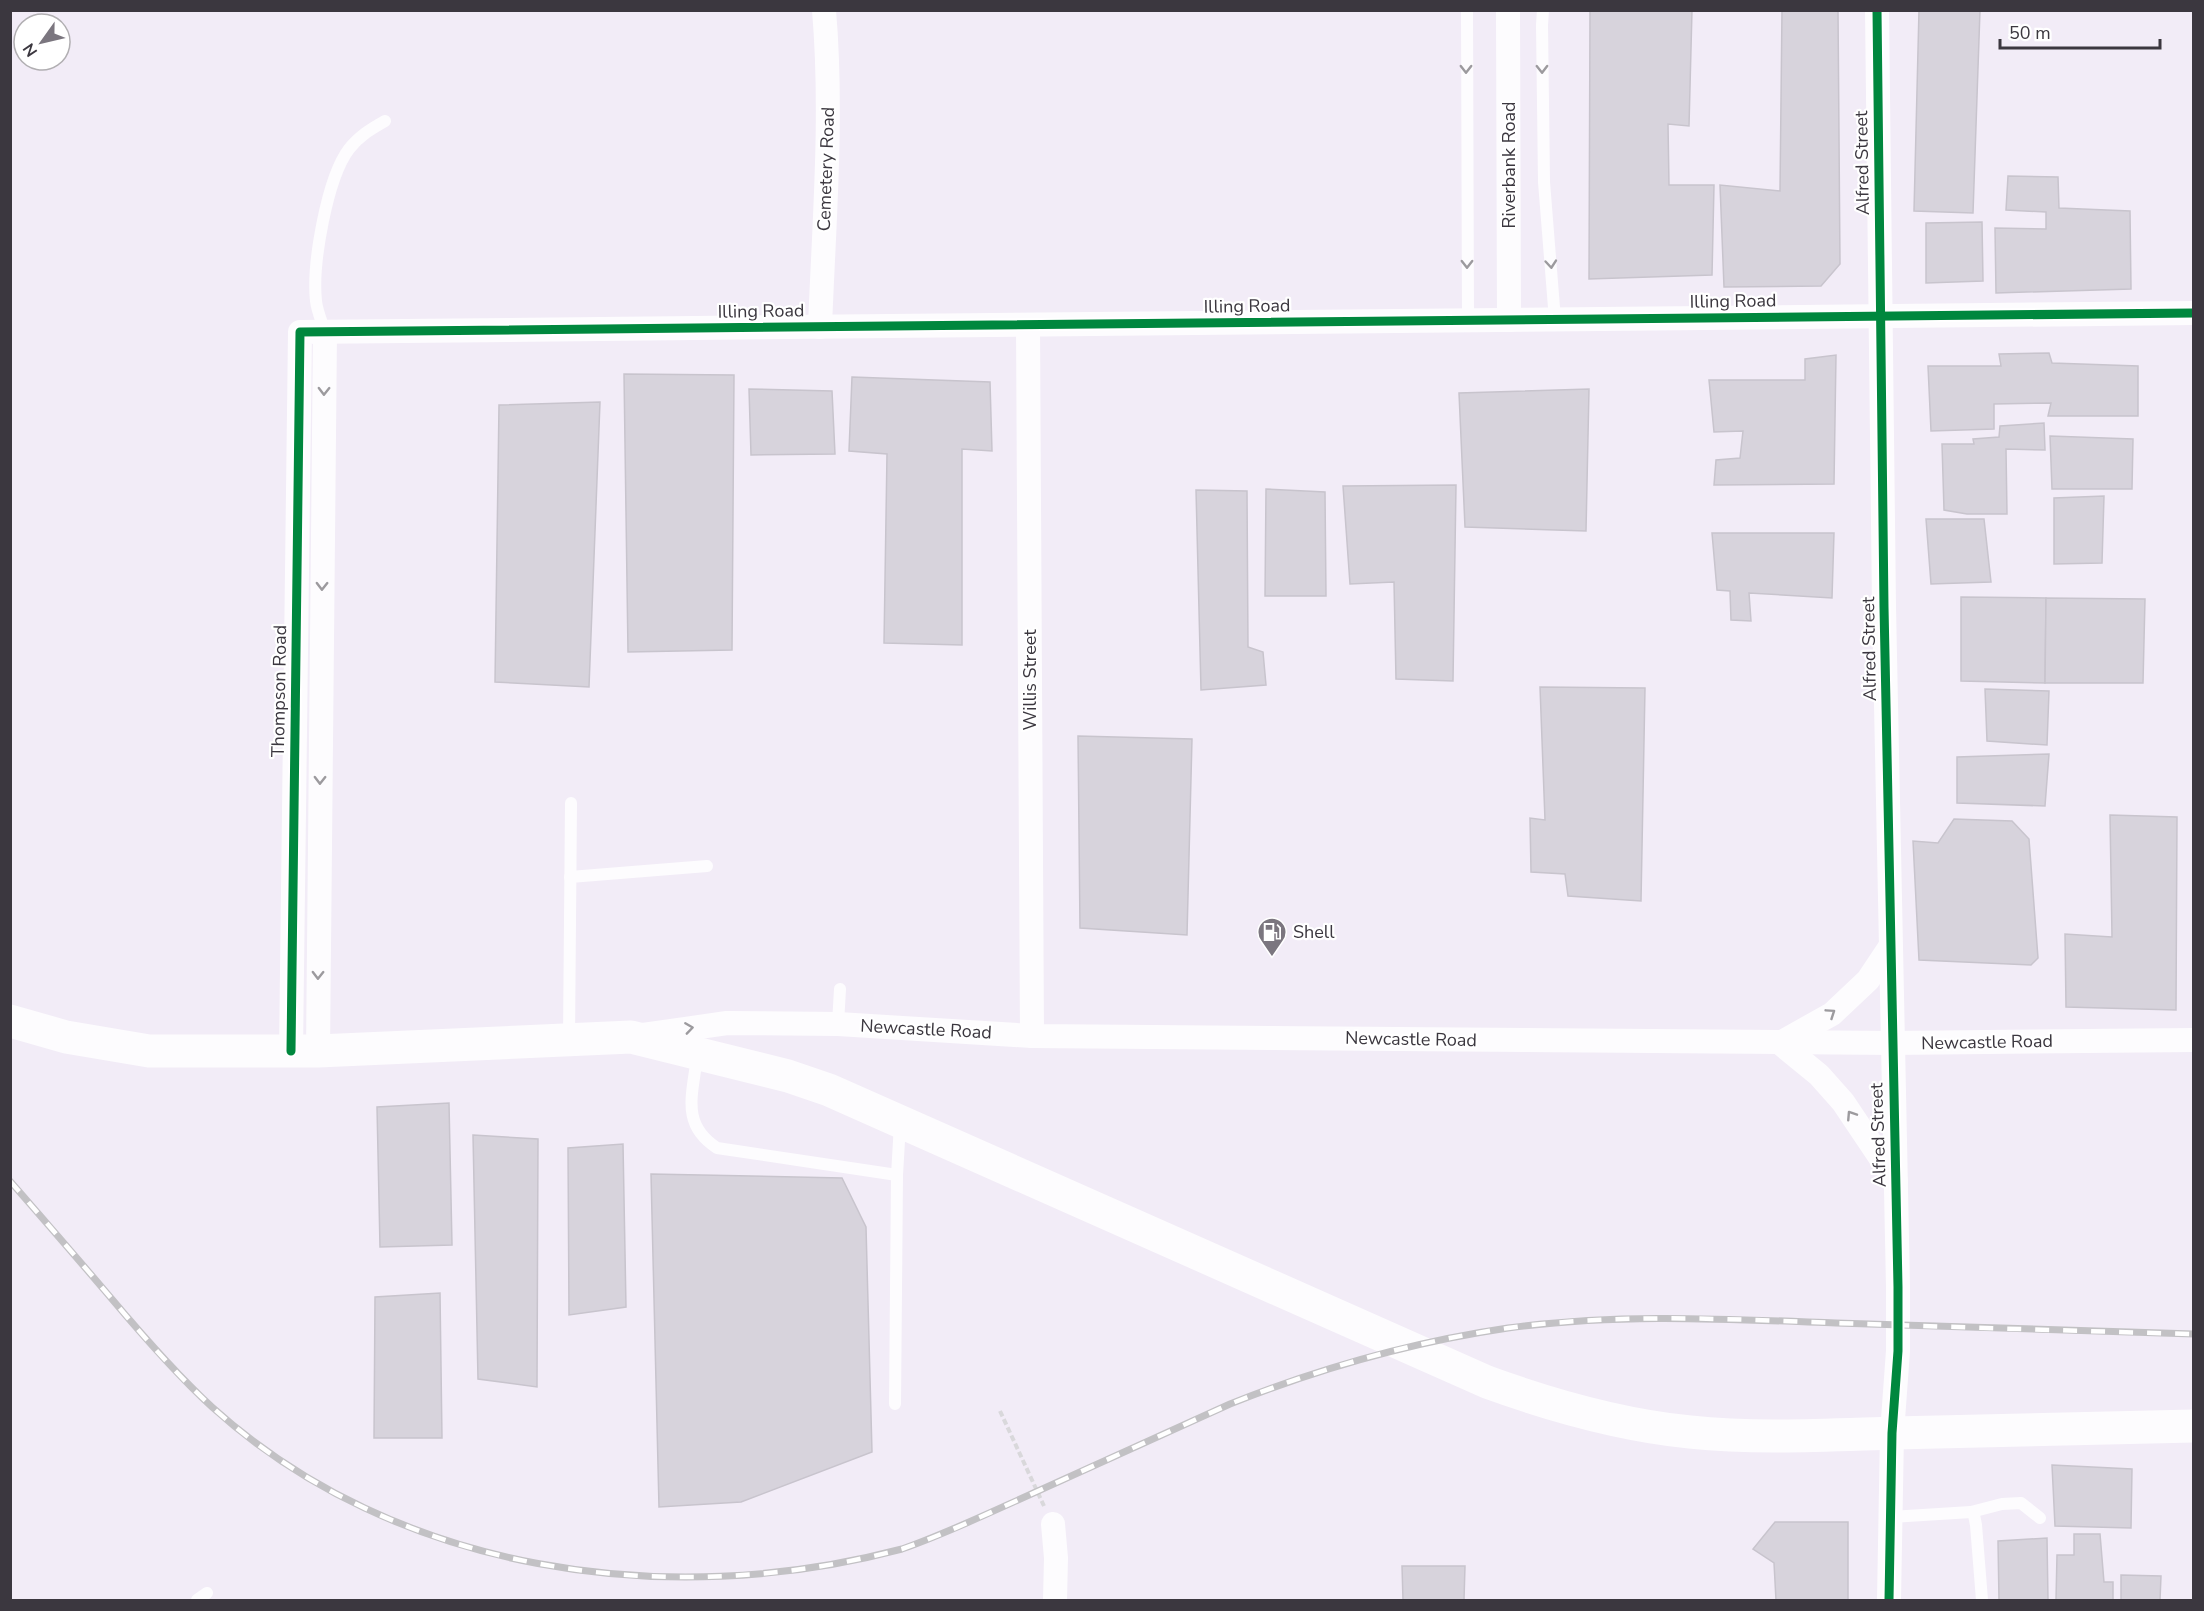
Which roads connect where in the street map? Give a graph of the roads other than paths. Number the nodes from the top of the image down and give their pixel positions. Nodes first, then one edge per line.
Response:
1 (825, 10) edge
2 (1467, 10) edge
3 (1508, 10) edge
4 (1543, 10) edge
5 (1877, 10) edge
6 (385, 121) dead end
7 (316, 301) junction
8 (2193, 314) edge
9 (1880, 316) junction
10 (1509, 320) junction
11 (1556, 320) junction
12 (1468, 321) junction
13 (1029, 325) junction
14 (820, 327) junction
15 (300, 332) junction
16 (325, 332) junction
17 (571, 803) dead end
18 (707, 866) dead end
19 (570, 877) junction
20 (1890, 947) junction
21 (840, 989) dead end
22 (10, 1021) edge
23 (838, 1024) junction
24 (1032, 1036) junction
25 (631, 1037) junction
26 (2193, 1040) edge
27 (569, 1041) junction
28 (1780, 1042) junction
29 (1892, 1043) junction
30 (304, 1051) junction
31 (697, 1055) junction
32 (900, 1122) junction
33 (897, 1175) junction
34 (1896, 1181) junction
35 (895, 1404) dead end
36 (2193, 1426) edge
37 (1892, 1433) junction
38 (1971, 1512) junction
39 (1048, 1515) road end
40 (1891, 1517) junction
41 (2040, 1518) dead end
42 (1055, 1600) edge
43 (1889, 1600) edge
44 (1982, 1600) edge

1 - 14 street, Cemetery Road
2 -> 12 lane
3 - 10 street, Riverbank Road
4 -> 11 lane
5 - 9 street, Alfred Street
6 - 7 lane
7 - 15 lane
7 - 16 lane
8 - 9 street, Illing Road
9 - 11 street, Illing Road
9 - 20 street, Alfred Street
10 - 11 street, Illing Road
10 - 12 street, Illing Road
12 - 13 street, Illing Road
13 - 14 street, Illing Road
13 - 24 street, Willis Street
14 - 16 street, Illing Road
15 - 16 street, Illing Road
15 - 30 street, Thompson Road
16 -> 30 street
17 - 19 lane
18 - 19 lane
19 - 27 lane
28 -> 20 street
20 - 29 street, Alfred Street
21 - 23 lane
22 - 30 highway
23 - 24 street, Newcastle Road
25 -> 23 street, Newcastle Road
24 - 28 street, Newcastle Road
25 - 27 highway
25 - 31 highway
26 - 29 street, Newcastle Road
27 - 30 highway
28 - 29 street, Newcastle Road
34 -> 28 street
29 - 34 street, Alfred Street
31 - 32 highway
31 - 33 lane
32 - 33 lane
32 - 37 highway
33 - 35 lane
34 - 37 street, Alfred Street
36 - 37 highway
37 - 40 street, Alfred Street
38 - 40 lane
38 - 41 lane
38 - 44 lane
39 - 42 street
40 - 43 street, Alfred Street

